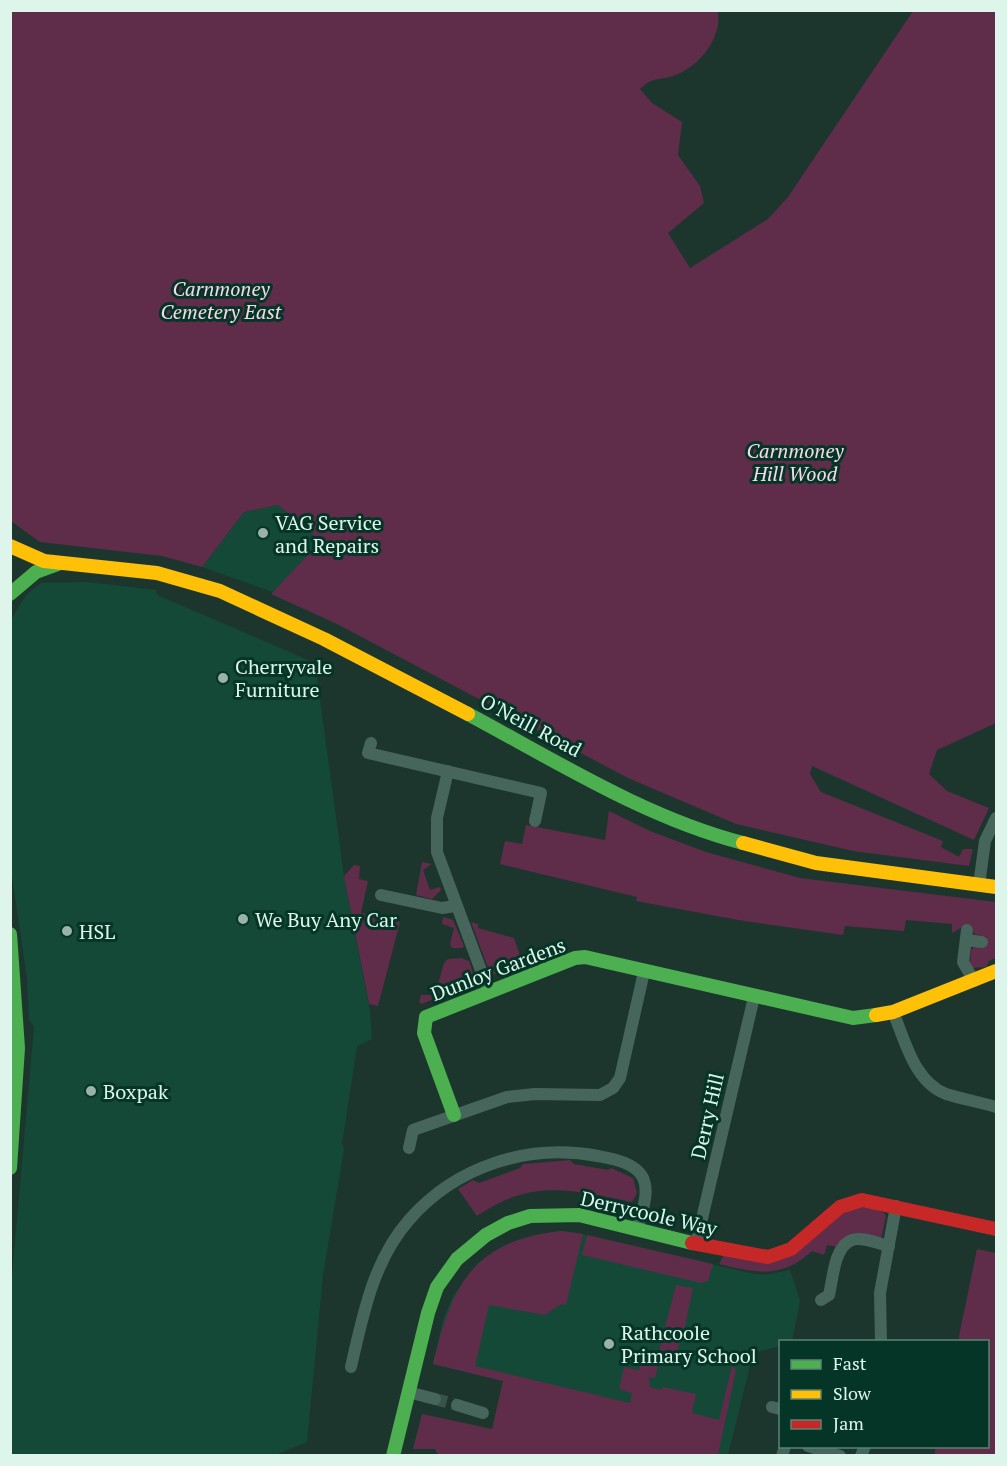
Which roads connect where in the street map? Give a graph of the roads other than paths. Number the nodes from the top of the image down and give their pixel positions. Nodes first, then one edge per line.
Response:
1 (10, 546) edge
2 (59, 563) junction
3 (10, 594) edge
4 (371, 742) dead end
5 (448, 771) junction
6 (996, 818) edge
7 (535, 821) dead end
8 (979, 885) junction
9 (996, 887) edge
10 (381, 895) dead end
11 (455, 906) junction
12 (10, 934) edge
13 (982, 942) dead end
14 (996, 971) edge
15 (644, 972) junction
16 (974, 981) junction
17 (489, 992) junction
18 (754, 997) junction
19 (893, 1012) junction
20 (996, 1107) edge
21 (454, 1114) junction
22 (409, 1148) dead end
23 (10, 1168) edge
24 (896, 1206) junction
25 (637, 1229) junction
26 (996, 1229) edge
27 (696, 1244) junction
28 (889, 1246) junction
29 (821, 1300) dead end
30 (881, 1340) edge
31 (340, 1353) dead end
32 (408, 1392) junction
33 (435, 1399) tunnel mouth
34 (457, 1405) tunnel mouth
35 (483, 1413) dead end
36 (815, 1448) edge
37 (393, 1455) edge
38 (840, 1455) edge

1 - 2 street, O'Neill Road
2 - 3 street
2 - 8 street, O'Neill Road
4 - 5 street
5 - 7 street
5 - 11 street
6 - 8 street
8 - 9 street, O'Neill Road
10 - 11 street
11 - 17 street
12 - 23 street
13 - 16 street
14 - 16 street, Dunloy Gardens
15 - 17 street, Dunloy Gardens
15 - 18 street, Dunloy Gardens
15 - 21 street
16 - 19 street, Dunloy Gardens
17 - 21 street, Dunloy Gardens
18 - 19 street, Dunloy Gardens
18 - 27 street, Derry Hill
19 - 20 street
21 - 22 street
24 - 26 street, Derrycoole Way
24 - 27 street, Derrycoole Way
24 - 28 street
25 - 27 street, Derrycoole Way
25 - 31 street
25 - 32 street, Derrycoole Way
28 - 29 street
28 - 30 street
32 - 33 street
32 - 37 street, Derrycoole Way
34 - 35 street
36 - 38 street

